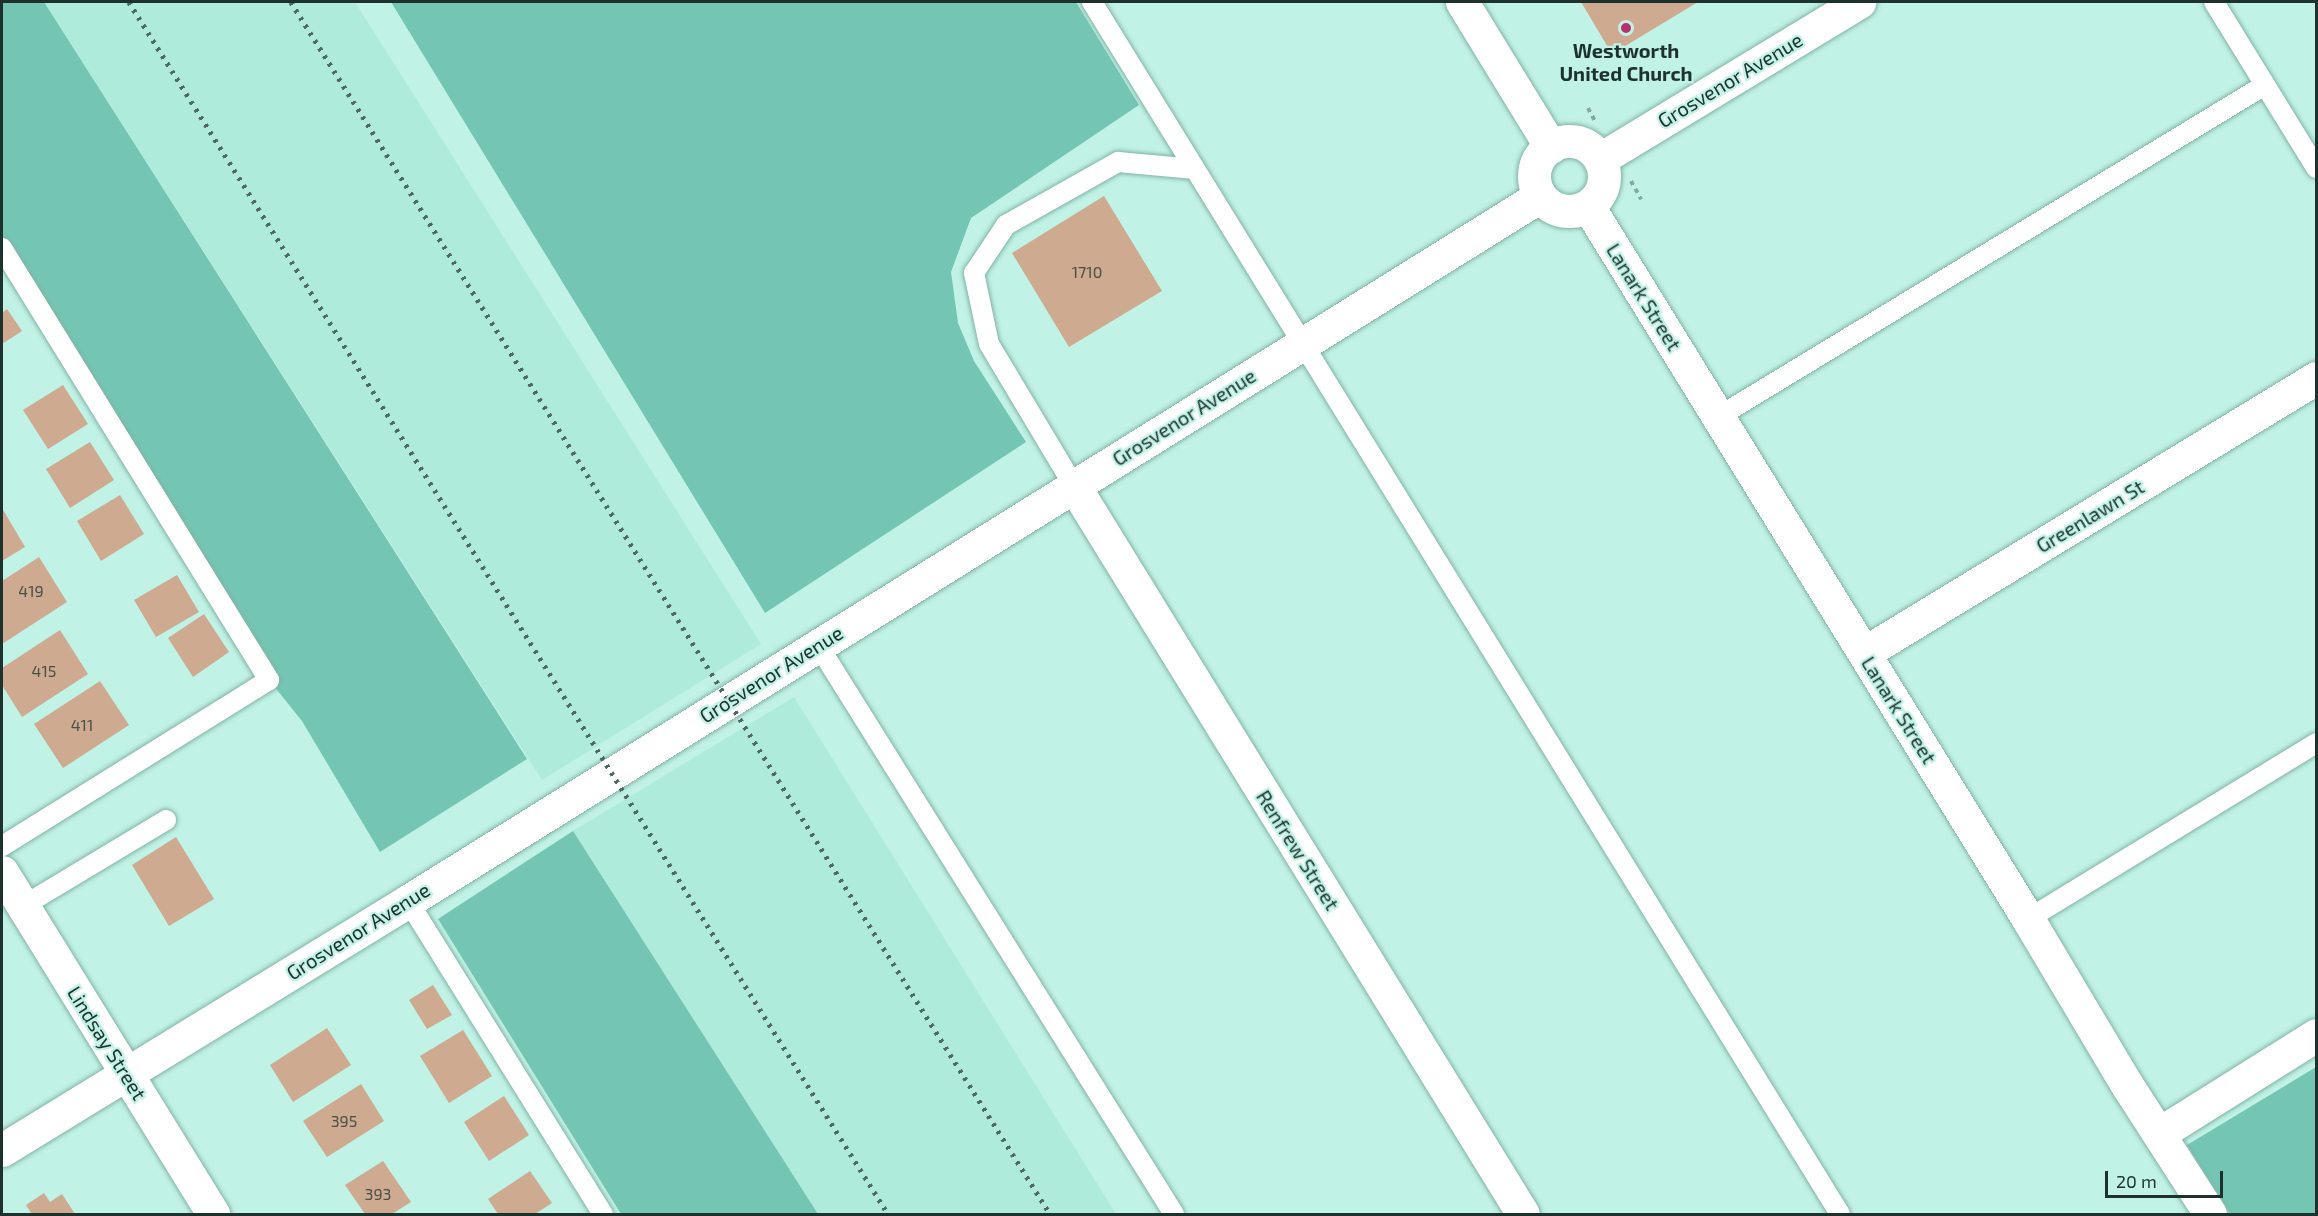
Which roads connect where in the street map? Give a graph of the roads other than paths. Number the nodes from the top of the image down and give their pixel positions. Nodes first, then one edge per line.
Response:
1 (1092, 2) edge
2 (1462, 2) edge
3 (1859, 2) edge
4 (2214, 2) edge
5 (2265, 85) junction
6 (1551, 147) junction
7 (1600, 159) junction
8 (2316, 168) edge
9 (1195, 169) junction
10 (1540, 196) junction
11 (1588, 206) junction
12 (2, 248) edge
13 (1303, 344) junction
14 (2316, 378) edge
15 (1718, 417) junction
16 (1074, 486) junction
17 (818, 645) junction
18 (1864, 653) junction
19 (2316, 743) edge
20 (166, 820) dead end
21 (2, 846) edge
22 (2, 872) edge
23 (408, 901) junction
24 (23, 906) junction
25 (2028, 919) junction
26 (2316, 1035) edge
27 (125, 1074) junction
28 (2160, 1133) junction
29 (2, 1150) edge
30 (213, 1215) edge
31 (603, 1215) edge
32 (1174, 1215) edge
33 (1523, 1215) edge
34 (1840, 1215) edge
35 (2210, 1215) edge

1 - 9 lane
2 - 6 street
3 - 7 street, Grosvenor Avenue
4 - 5 lane
5 - 8 lane
5 - 15 lane
6 - 7 street
6 - 10 street
7 - 11 street
9 - 13 lane
9 - 16 lane
10 - 11 street
10 - 13 street, Grosvenor Avenue
11 - 15 street, Lanark Street
12 - 21 lane
13 - 16 street, Grosvenor Avenue
13 - 34 lane
14 - 18 street, Greenlawn St
15 - 18 street, Lanark Street
16 - 17 street, Grosvenor Avenue
16 - 33 street, Renfrew Street
17 - 23 street, Grosvenor Avenue
17 - 32 lane
18 - 25 street, Lanark Street
19 - 25 lane
20 - 24 lane
22 - 24 street, Lindsay Street
23 - 27 street, Grosvenor Avenue
23 - 31 lane
24 - 27 street, Lindsay Street
25 - 28 street, Lanark Street
26 - 28 street
27 - 29 street, Grosvenor Avenue
27 - 30 street, Lindsay Street
28 - 35 street, Lanark Street

